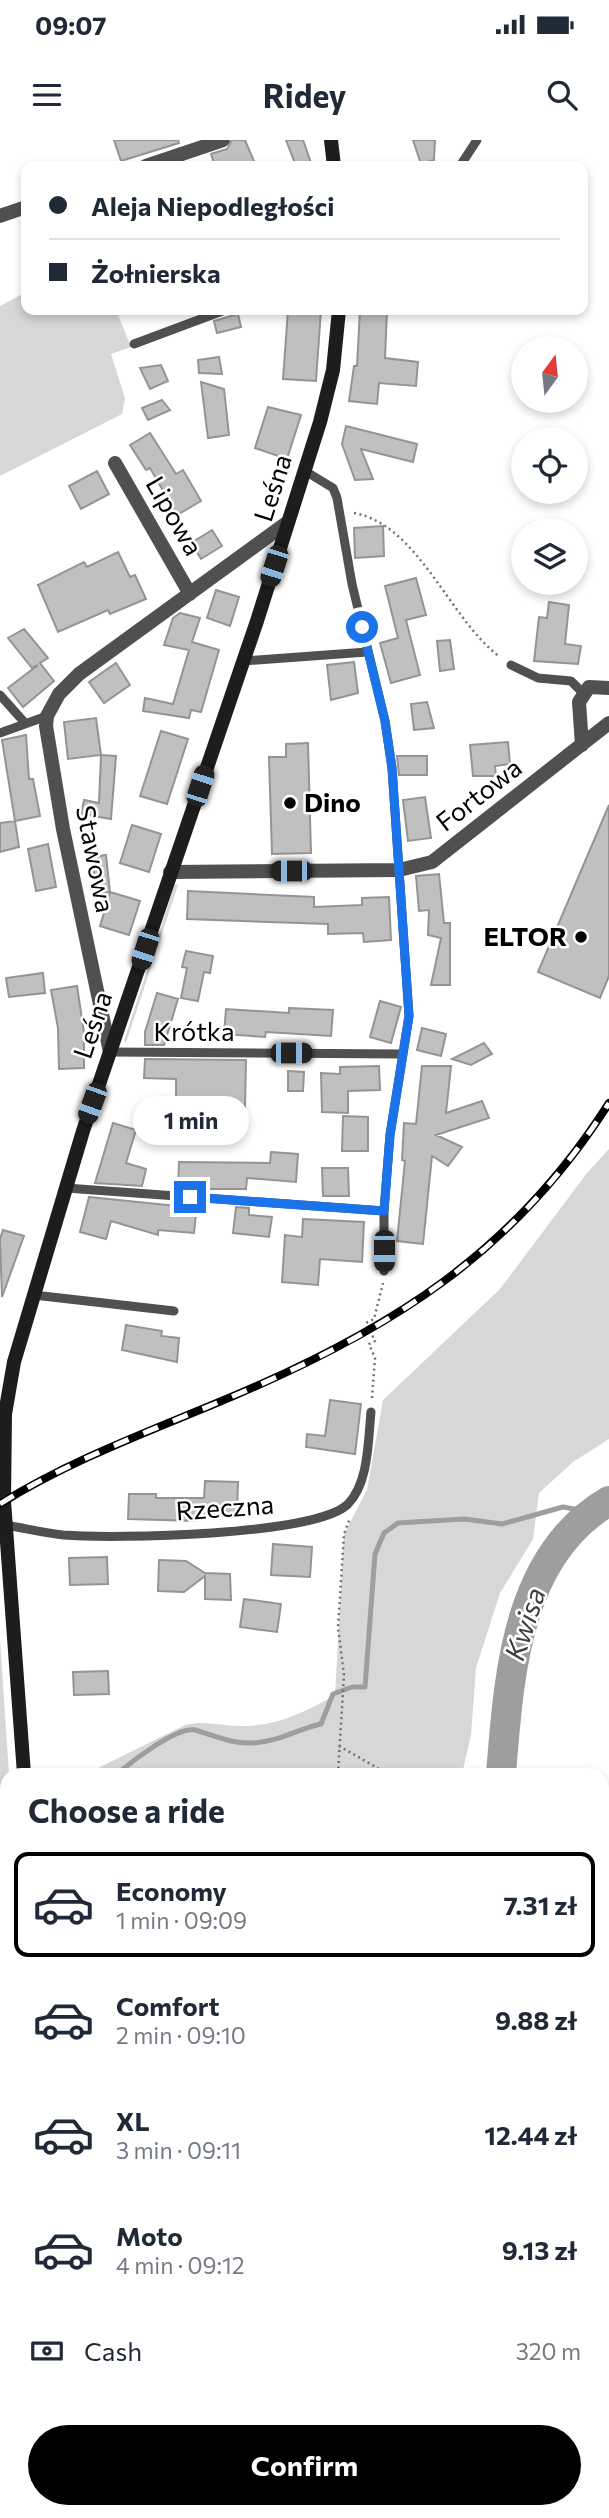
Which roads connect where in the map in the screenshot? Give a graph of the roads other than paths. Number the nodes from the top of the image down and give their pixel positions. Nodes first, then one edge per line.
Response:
1 (223, 140) edge
2 (331, 140) edge
3 (477, 140) edge
4 (161, 161) edge
5 (333, 161) edge
6 (463, 161) edge
7 (21, 209) edge
8 (0, 216) edge
9 (212, 315) edge
10 (338, 315) edge
11 (134, 344) dead end
12 (114, 463) dead end
13 (305, 471) junction
14 (288, 522) junction
15 (190, 594) junction
16 (367, 652) junction
17 (243, 661) junction
18 (511, 665) road end
19 (609, 688) edge
20 (584, 694) junction
21 (0, 695) edge
22 (47, 716) junction
23 (26, 723) junction
24 (609, 723) edge
25 (0, 733) edge
26 (582, 745) junction
27 (399, 870) junction
28 (170, 872) junction
29 (110, 1052) junction
30 (403, 1054) junction
31 (66, 1188) junction
32 (384, 1211) junction
33 (384, 1271) road end
34 (34, 1295) junction
35 (174, 1311) dead end
36 (371, 1412) road end
37 (1, 1459) edge
38 (5, 1525) junction
39 (24, 1768) edge

1 - 4 street
2 - 5 main road
3 - 6 lane
7 - 8 street
9 - 11 lane
10 - 13 main road, Leśna
12 - 15 street, Lipowa
13 - 14 main road, Leśna
13 - 16 lane
14 - 15 street
14 - 17 main road, Leśna
15 - 22 street
16 - 17 lane
16 - 27 lane
17 - 28 main road, Leśna
18 - 20 lane
19 - 20 street
20 - 26 street
21 - 23 lane
22 - 23 lane
22 - 29 street, Stawowa
23 - 25 lane
24 - 26 street, Fortowa
26 - 27 street, Fortowa
27 - 28 street, Fortowa
27 - 30 lane
28 - 29 main road, Leśna
29 - 30 lane, Krótka
29 - 31 main road, Leśna
30 - 32 lane
31 - 32 lane
31 - 34 main road, Leśna
32 - 33 lane
34 - 35 lane
34 - 37 main road, Leśna
36 - 38 lane, Rzeczna
37 - 38 main road, Leśna
38 - 39 main road, Leśna

